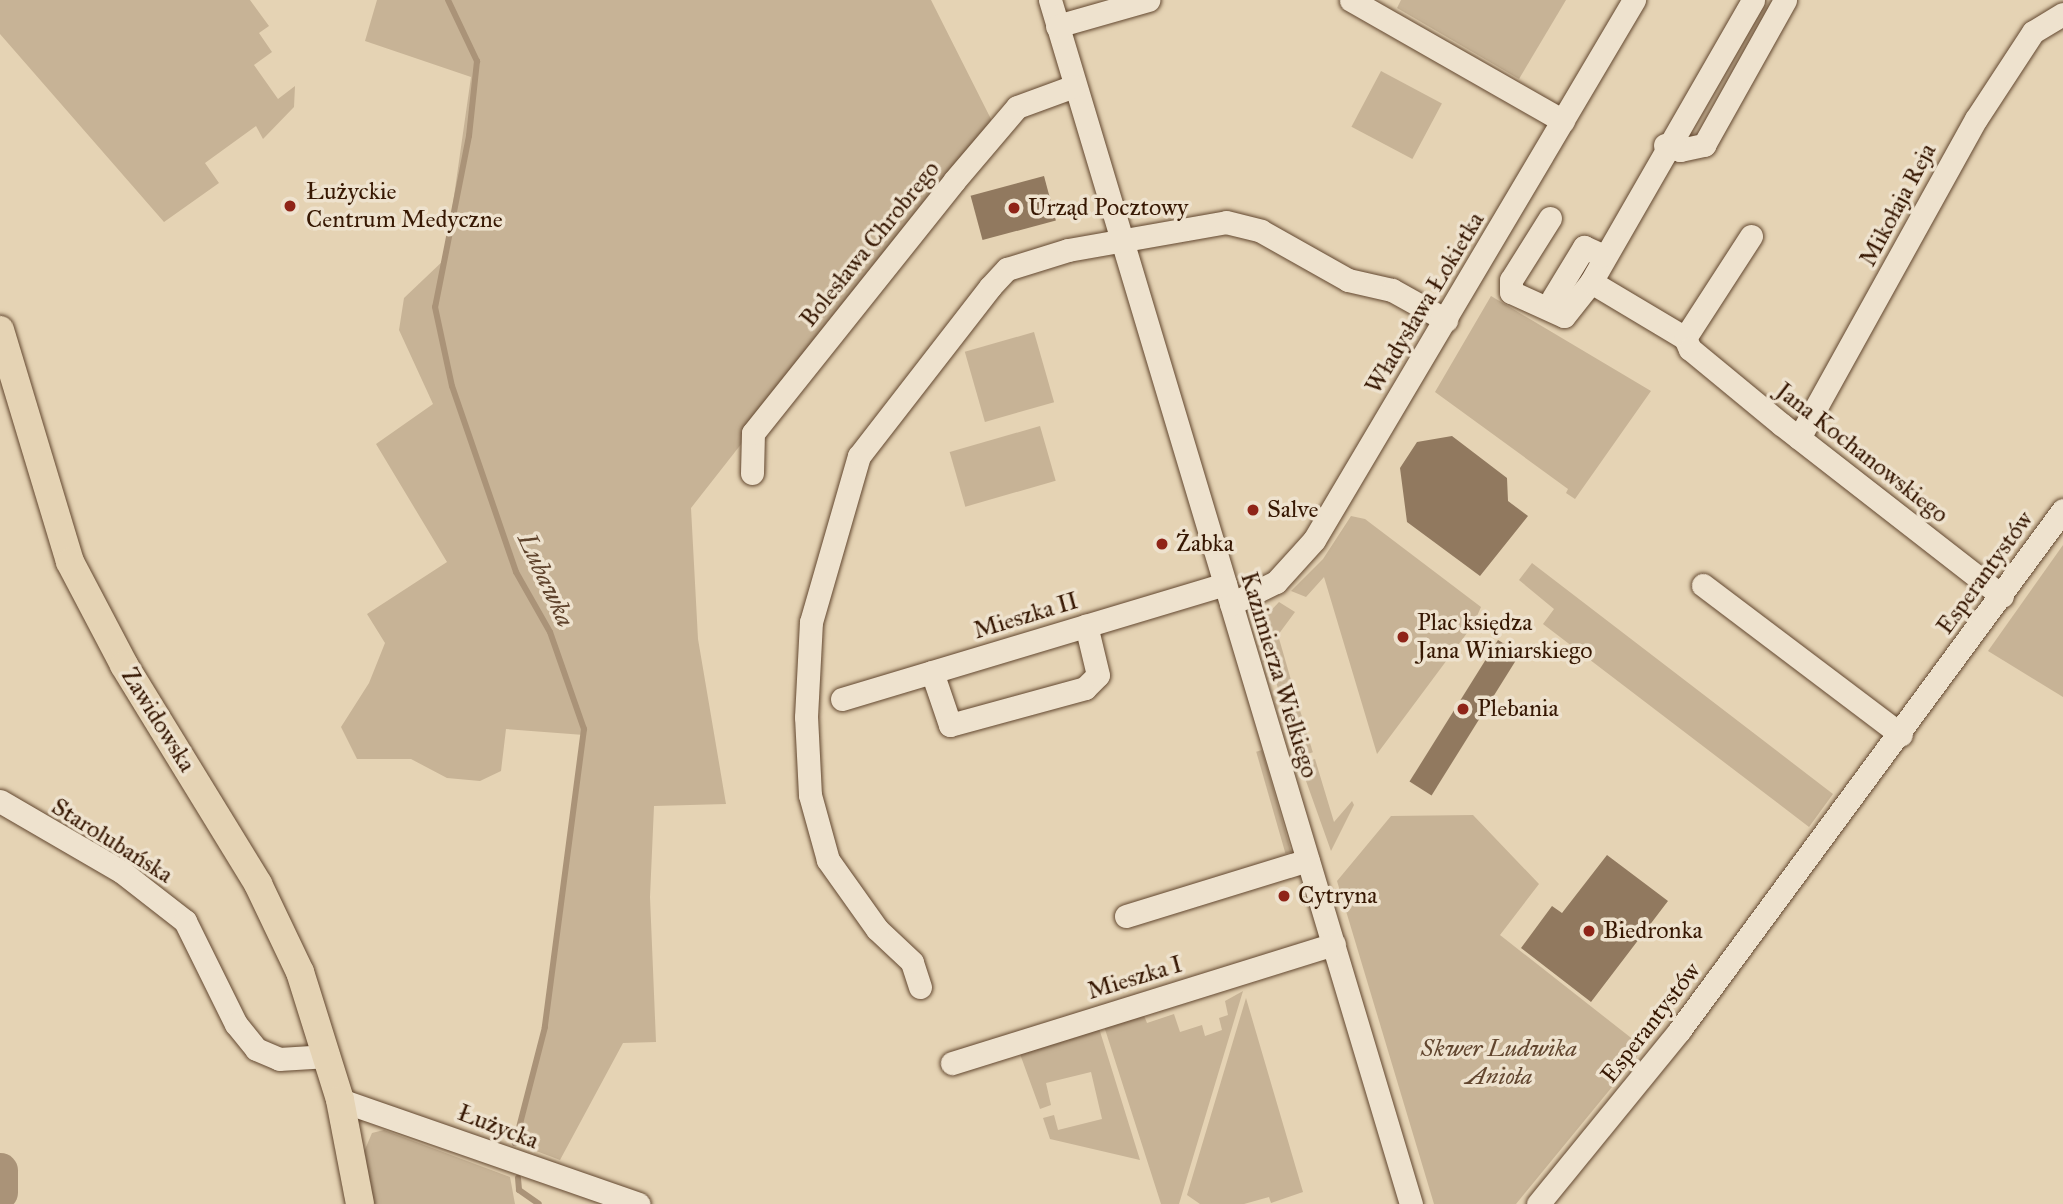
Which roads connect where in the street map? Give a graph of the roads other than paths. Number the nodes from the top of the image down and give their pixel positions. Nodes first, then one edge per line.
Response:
1 (1050, 0) edge
2 (1148, 0) edge
3 (1351, 0) edge
4 (1634, 0) edge
5 (1753, 0) edge
6 (1785, 0) edge
7 (1375, 6) edge
8 (2063, 14) edge
9 (1057, 26) junction
10 (1074, 86) junction
11 (1563, 121) junction
12 (1665, 145) junction
13 (1550, 218) dead end
14 (1752, 236) dead end
15 (1120, 237) junction
16 (1602, 255) junction
17 (1591, 282) junction
18 (1553, 298) dead end
19 (1446, 320) junction
20 (0, 330) edge
21 (1687, 343) junction
22 (1799, 438) junction
23 (752, 473) dead end
24 (2063, 510) edge
25 (1703, 585) dead end
26 (1228, 594) junction
27 (2003, 596) junction
28 (1086, 625) junction
29 (932, 671) junction
30 (842, 699) dead end
31 (1901, 735) junction
32 (0, 801) edge
33 (1308, 860) junction
34 (1126, 916) dead end
35 (1334, 944) junction
36 (920, 987) dead end
37 (328, 1056) junction
38 (951, 1063) dead end
39 (340, 1100) junction
40 (360, 1204) edge
41 (638, 1204) edge
42 (1411, 1204) edge
43 (1538, 1204) edge

1 - 9 street, Kazimierza Wielkiego
2 - 9 street
3 - 7 street
4 - 11 street, Władysława Łokietka
5 - 12 street
6 - 12 street
7 - 11 street
8 - 22 street, Mikołaja Reja
9 - 10 street, Kazimierza Wielkiego
10 - 15 street, Kazimierza Wielkiego
10 - 23 street, Bolesława Chrobrego
11 - 19 street, Władysława Łokietka
12 - 16 street
13 - 17 street
14 - 21 street
15 - 19 street
15 - 26 street, Kazimierza Wielkiego
15 - 36 street
16 - 17 street
16 - 18 street
17 - 21 street, Jana Kochanowskiego
19 - 26 street, Władysława Łokietka
20 - 37 main road, Zawidowska
21 - 22 street, Jana Kochanowskiego
22 - 27 street, Jana Kochanowskiego
24 - 27 street, Esperantystów
25 - 31 street
26 - 28 street, Mieszka II
26 - 33 street, Kazimierza Wielkiego
27 - 31 street, Esperantystów
28 - 29 street, Mieszka II
28 - 29 street
29 - 30 street, Mieszka II
31 - 43 street, Esperantystów
32 - 37 street, Starolubańska
33 - 34 street
33 - 35 street, Kazimierza Wielkiego
35 - 38 street, Mieszka I
35 - 42 street, Kazimierza Wielkiego
37 - 39 main road, Zawidowska
39 - 40 main road, Zawidowska
39 - 41 street, Łużycka

